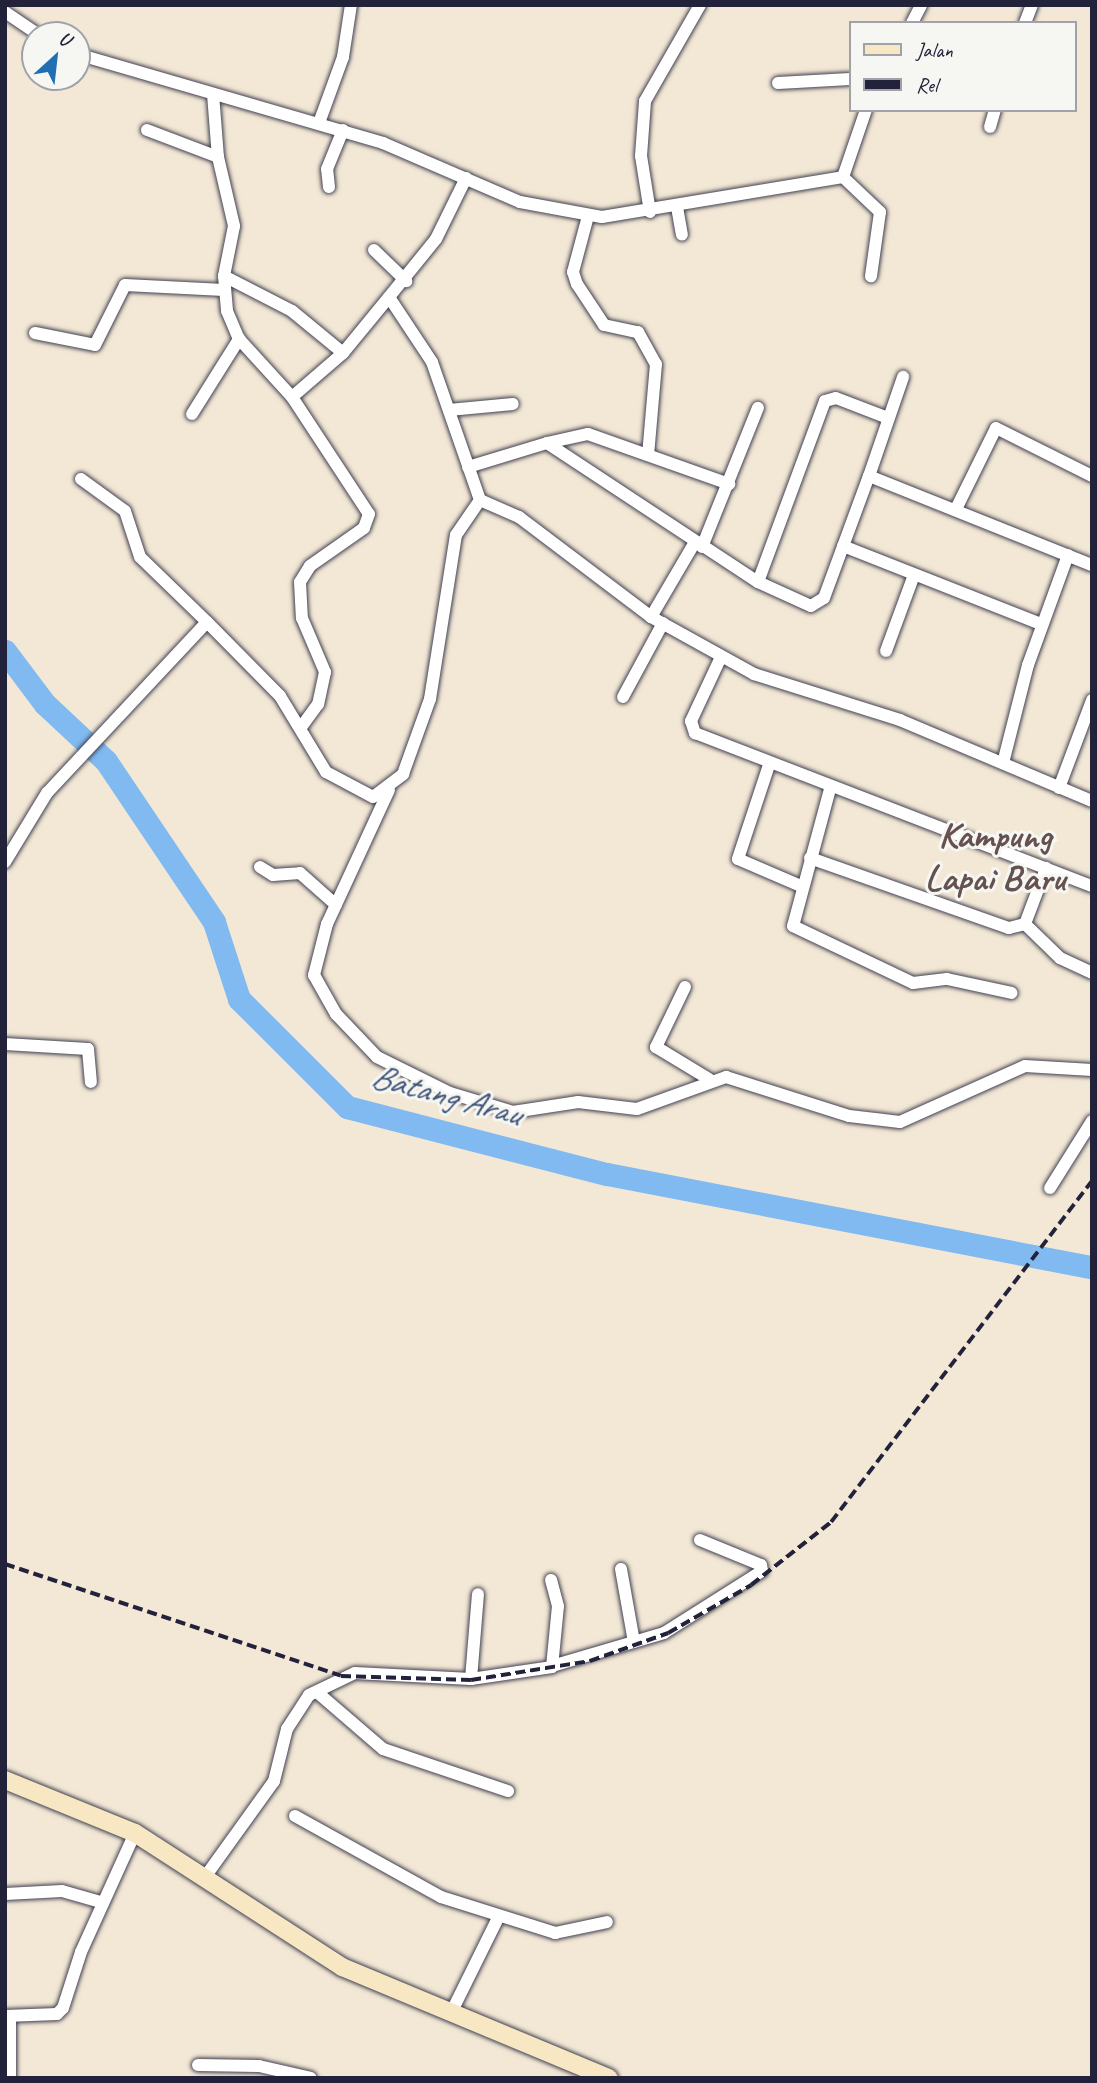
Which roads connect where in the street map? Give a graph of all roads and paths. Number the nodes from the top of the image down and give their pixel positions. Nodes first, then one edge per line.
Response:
1 (351, 5) edge
2 (700, 5) edge
3 (921, 5) edge
4 (5, 12) edge
5 (913, 21) edge
6 (21, 23) edge
7 (91, 58) edge
8 (848, 79) edge
9 (778, 83) dead end
10 (213, 94) junction
11 (865, 112) edge
12 (994, 112) edge
13 (319, 123) junction
14 (990, 127) dead end
15 (147, 130) dead end
16 (343, 130) junction
17 (218, 157) junction
18 (843, 177) junction
19 (466, 178) junction
20 (329, 187) dead end
21 (677, 207) junction
22 (650, 212) junction
23 (588, 216) junction
24 (682, 235) dead end
25 (374, 250) dead end
26 (225, 276) junction
27 (871, 276) dead end
28 (406, 281) junction
29 (224, 290) junction
30 (389, 297) junction
31 (35, 333) dead end
32 (239, 339) junction
33 (343, 353) junction
34 (903, 377) dead end
35 (292, 397) junction
36 (513, 404) dead end
37 (758, 408) dead end
38 (449, 410) junction
39 (192, 414) dead end
40 (888, 418) junction
41 (547, 443) junction
42 (648, 455) junction
43 (468, 467) junction
44 (869, 475) junction
45 (1092, 476) edge
46 (81, 479) dead end
47 (729, 484) junction
48 (480, 500) junction
49 (956, 509) junction
50 (698, 545) junction
51 (843, 546) junction
52 (1068, 555) junction
53 (1092, 565) edge
54 (914, 575) junction
55 (758, 582) junction
56 (651, 617) junction
57 (207, 622) junction
58 (663, 623) junction
59 (1041, 625) junction
60 (886, 651) dead end
61 (721, 657) junction
62 (623, 697) dead end
63 (1092, 700) edge
64 (302, 726) junction
65 (1003, 763) junction
66 (769, 765) junction
67 (1059, 788) junction
68 (830, 789) junction
69 (389, 790) junction
70 (1092, 801) edge
71 (810, 858) junction
72 (5, 862) edge
73 (260, 867) dead end
74 (1046, 868) junction
75 (801, 886) junction
76 (1092, 886) edge
77 (335, 905) junction
78 (1026, 924) junction
79 (1092, 973) edge
80 (685, 987) dead end
81 (1012, 993) dead end
82 (5, 1044) edge
83 (1092, 1070) edge
84 (709, 1079) junction
85 (91, 1082) dead end
86 (1092, 1121) edge
87 (1050, 1188) dead end
88 (700, 1540) dead end
89 (621, 1569) dead end
90 (551, 1580) dead end
91 (478, 1594) dead end
92 (634, 1642) junction
93 (552, 1666) junction
94 (471, 1679) junction
95 (318, 1693) junction
96 (5, 1780) edge
97 (508, 1791) dead end
98 (295, 1816) dead end
99 (135, 1833) junction
100 (205, 1877) junction
101 (5, 1894) edge
102 (101, 1902) junction
103 (499, 1916) junction
104 (607, 1922) dead end
105 (452, 2011) junction
106 (8, 2016) edge
107 (198, 2064) dead end
108 (572, 2070) edge
109 (10, 2078) edge
110 (311, 2078) edge
111 (610, 2078) edge

1 - 13 street
2 - 22 street
3 - 5 street
4 - 6 street
7 - 10 street
8 - 9 street
10 - 13 street
10 - 17 street
11 - 18 street
12 - 14 street
13 - 16 street
15 - 17 street
16 - 19 street
16 - 20 street
17 - 26 street
18 - 21 street
18 - 27 street
19 - 23 street
19 - 28 street
21 - 22 street
21 - 24 street
22 - 23 street
23 - 42 street
25 - 28 street
26 - 29 street
26 - 33 street
28 - 30 street
29 - 31 street
29 - 32 street
30 - 33 street
30 - 38 street
32 - 35 street
32 - 39 street
33 - 35 street
34 - 40 street
35 - 64 street
36 - 38 street
37 - 47 street
38 - 43 street
40 - 44 street
40 - 55 street
41 - 42 street
41 - 43 street
41 - 50 street
42 - 47 street
43 - 48 street
44 - 49 street
44 - 51 street
45 - 49 street
46 - 57 street
47 - 50 street
48 - 56 street
48 - 69 street
49 - 52 street
50 - 55 street
50 - 56 street
51 - 54 street
51 - 55 street
52 - 53 street
52 - 59 street
54 - 59 street
54 - 60 street
56 - 58 street
57 - 64 street
57 - 72 street
58 - 61 street
58 - 62 street
59 - 65 street
61 - 65 street
61 - 66 street
63 - 67 street
64 - 69 street
65 - 67 street
66 - 68 street
66 - 75 street
67 - 70 street
68 - 71 street
68 - 74 street
69 - 77 street
71 - 75 street
71 - 78 street
73 - 77 street
74 - 76 street
74 - 78 street
75 - 81 street
77 - 84 street
78 - 79 street
80 - 84 street
82 - 85 street
83 - 84 street
86 - 87 street
88 - 92 street
89 - 92 street
90 - 93 street
91 - 94 street
92 - 93 street
93 - 94 street
94 - 95 street
95 - 97 street
95 - 100 street
96 - 99 street
98 - 103 street
99 - 100 street
99 - 102 street
100 - 105 street
101 - 102 street
102 - 106 street
103 - 104 street
103 - 105 street
105 - 108 street
106 - 109 street
107 - 110 street
108 - 111 street

